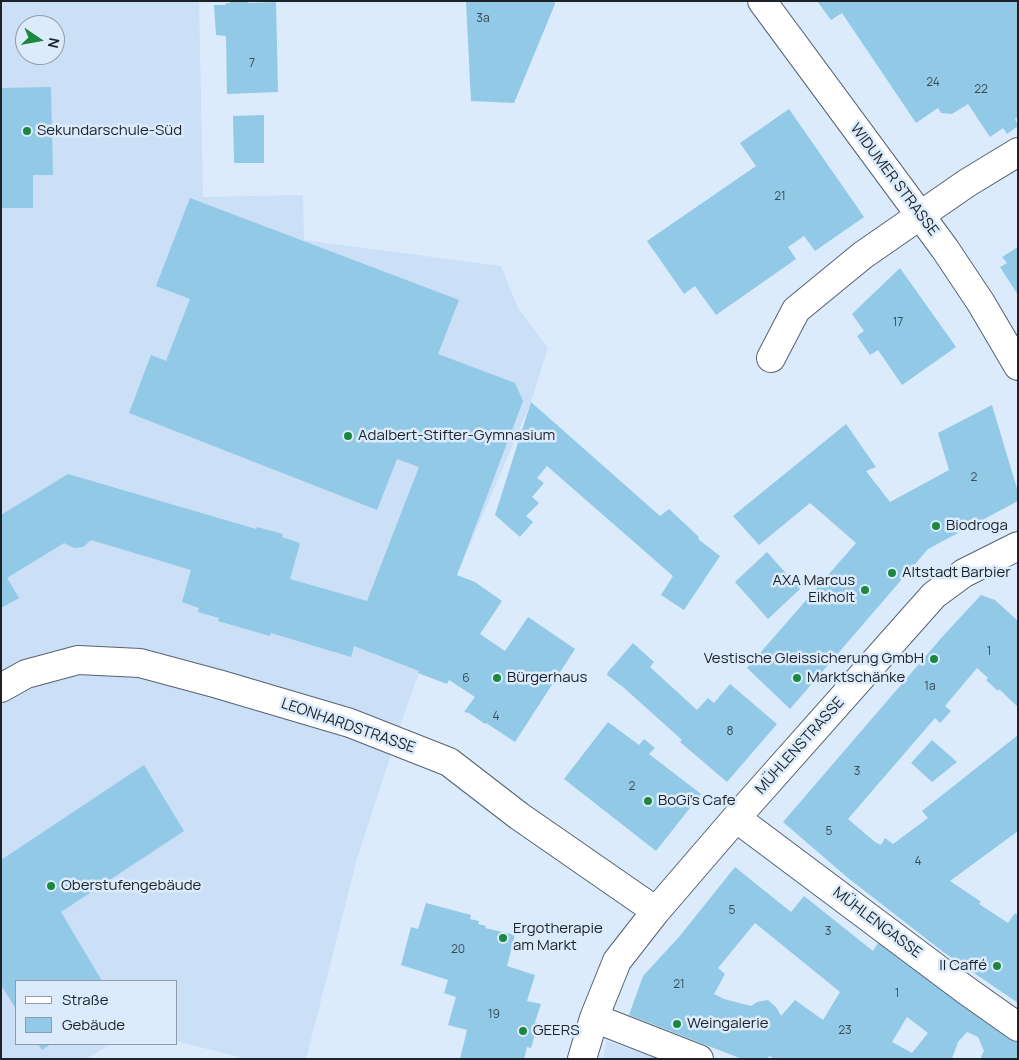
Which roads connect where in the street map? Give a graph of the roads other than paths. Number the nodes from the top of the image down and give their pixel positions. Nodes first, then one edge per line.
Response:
1 (762, 1) edge
2 (1018, 152) edge
3 (920, 214) junction
4 (771, 358) dead end
5 (1018, 366) edge
6 (1017, 548) edge
7 (1, 688) edge
8 (736, 818) junction
9 (656, 910) junction
10 (594, 1018) junction
11 (1018, 1027) edge
12 (582, 1059) edge
13 (699, 1059) edge

1 - 3 street, WIDUMER STRASSE
2 - 3 street
3 - 4 street
3 - 5 street, WIDUMER STRASSE
6 - 8 street, MÜHLENSTRASSE
7 - 9 street, LEONHARDSTRASSE
8 - 9 street, MÜHLENSTRASSE
8 - 11 street, MÜHLENGASSE
9 - 10 street, MÜHLENSTRASSE
10 - 12 street, MÜHLENSTRASSE
10 - 13 street

